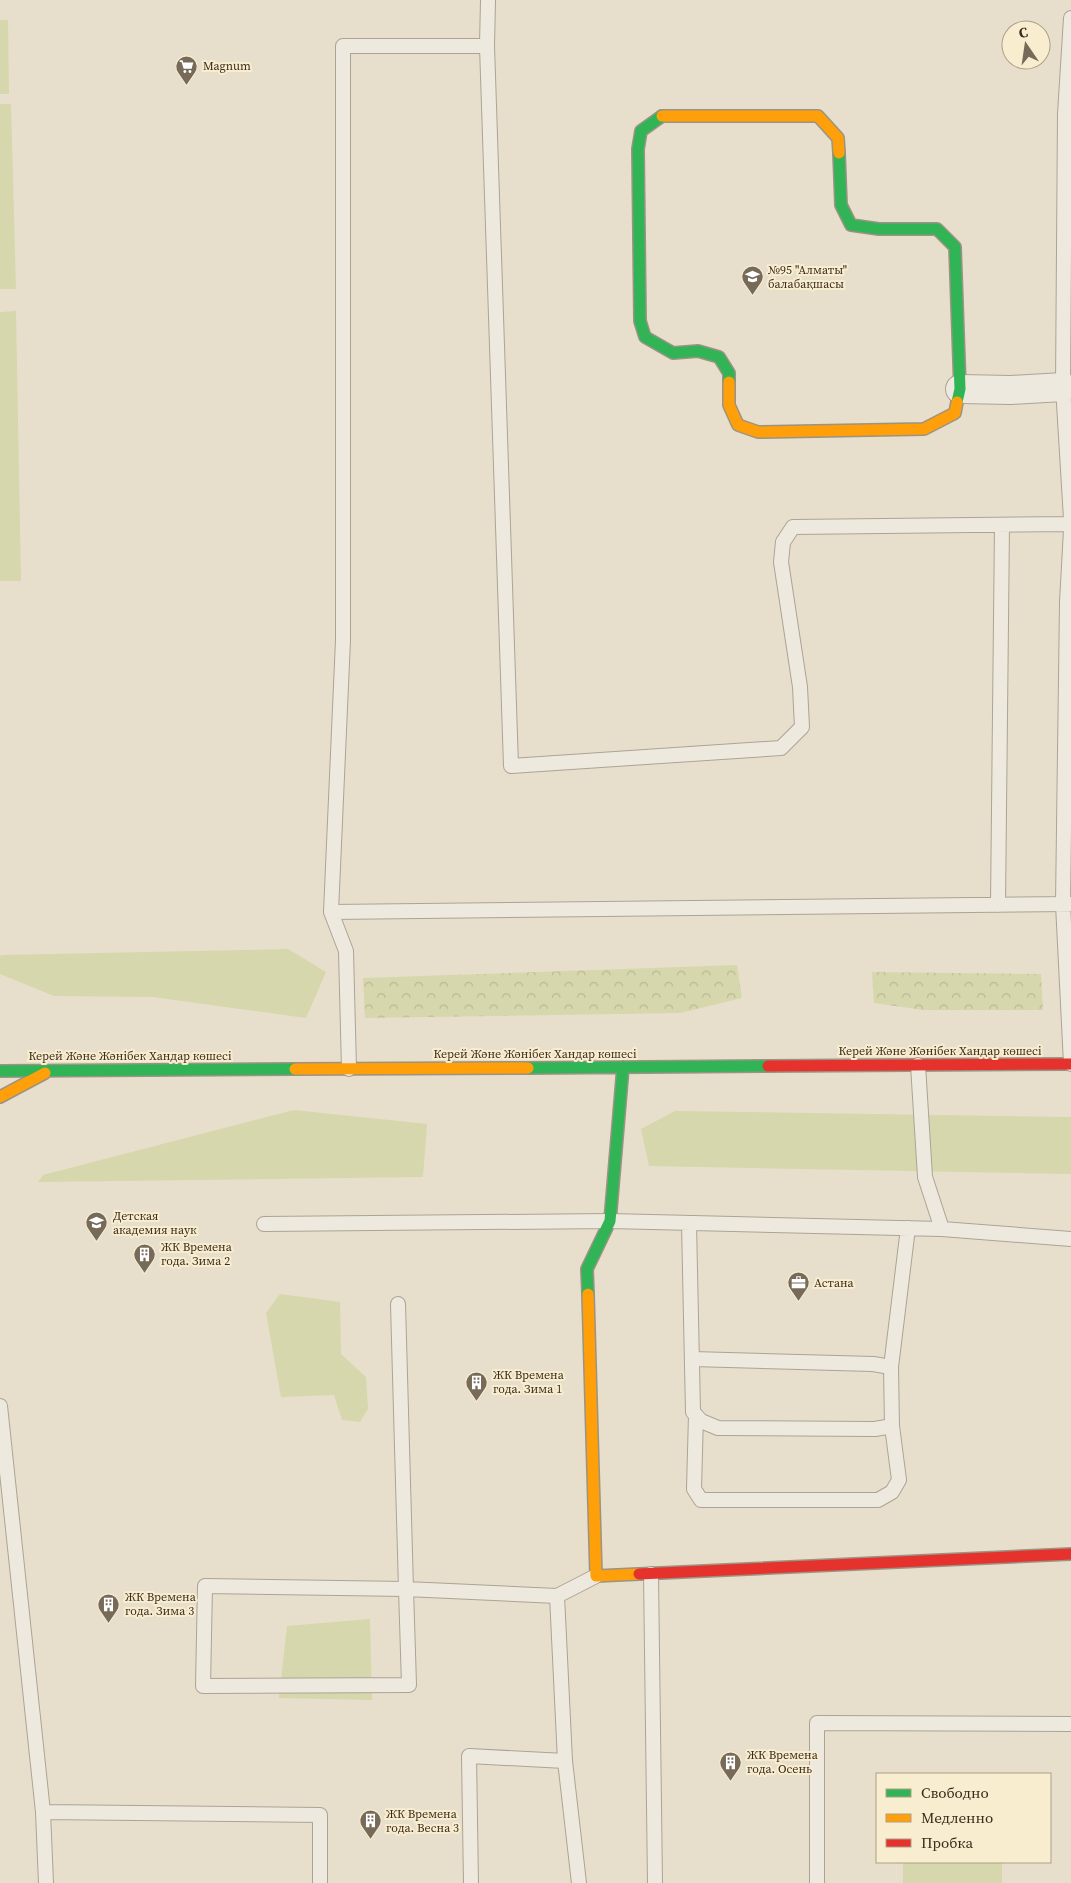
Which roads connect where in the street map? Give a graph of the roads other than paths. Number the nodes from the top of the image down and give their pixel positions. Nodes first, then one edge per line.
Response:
1 (488, 0) edge
2 (1071, 18) edge
3 (1071, 23) edge
4 (487, 46) junction
5 (1067, 387) edge
6 (960, 389) junction
7 (1071, 518) edge
8 (1002, 524) junction
9 (1071, 524) edge
10 (1071, 530) edge
11 (998, 904) junction
12 (1067, 904) edge
13 (331, 912) junction
14 (1071, 1064) edge
15 (918, 1065) junction
16 (623, 1067) junction
17 (349, 1069) junction
18 (0, 1071) edge
19 (49, 1071) junction
20 (0, 1097) edge
21 (610, 1221) junction
22 (689, 1223) junction
23 (264, 1224) dead end
24 (908, 1228) junction
25 (942, 1228) junction
26 (1071, 1238) edge
27 (398, 1304) dead end
28 (692, 1360) junction
29 (891, 1367) junction
30 (0, 1406) edge
31 (696, 1415) junction
32 (892, 1426) junction
33 (1071, 1554) edge
34 (651, 1574) junction
35 (596, 1576) junction
36 (406, 1589) junction
37 (558, 1596) junction
38 (1071, 1724) edge
39 (565, 1761) junction
40 (43, 1812) junction
41 (46, 1883) edge
42 (320, 1883) edge
43 (471, 1883) edge
44 (579, 1883) edge
45 (655, 1883) edge
46 (817, 1883) edge

1 - 4 lane
2 - 3 lane
3 - 5 lane
4 - 8 lane
4 - 13 lane
5 - 6 street
5 - 7 lane
6 - 6 street
8 - 9 lane
8 - 11 lane
10 - 12 lane
11 - 12 lane
11 - 13 lane
12 - 14 lane
13 - 17 lane
14 - 15 street, Керей Және Жәнібек Хандар көшесі
15 - 16 street, Керей Және Жәнібек Хандар көшесі
15 - 25 lane
16 - 17 street, Керей Және Жәнібек Хандар көшесі
16 - 21 street
17 - 19 street, Керей Және Жәнібек Хандар көшесі
18 - 19 street, Керей Және Жәнібек Хандар көшесі
19 - 20 street
21 - 22 lane
21 - 23 lane
21 - 35 street
22 - 24 lane
22 - 28 lane
24 - 25 lane
24 - 29 lane
25 - 26 lane
27 - 36 lane
28 - 29 lane
28 - 31 lane
29 - 32 lane
30 - 40 lane
31 - 32 lane
31 - 32 lane
33 - 34 street
34 - 35 street
34 - 45 lane
35 - 37 lane
36 - 36 lane
36 - 37 lane
37 - 39 lane
38 - 46 lane
39 - 43 lane
39 - 44 lane
40 - 41 lane
40 - 42 lane

